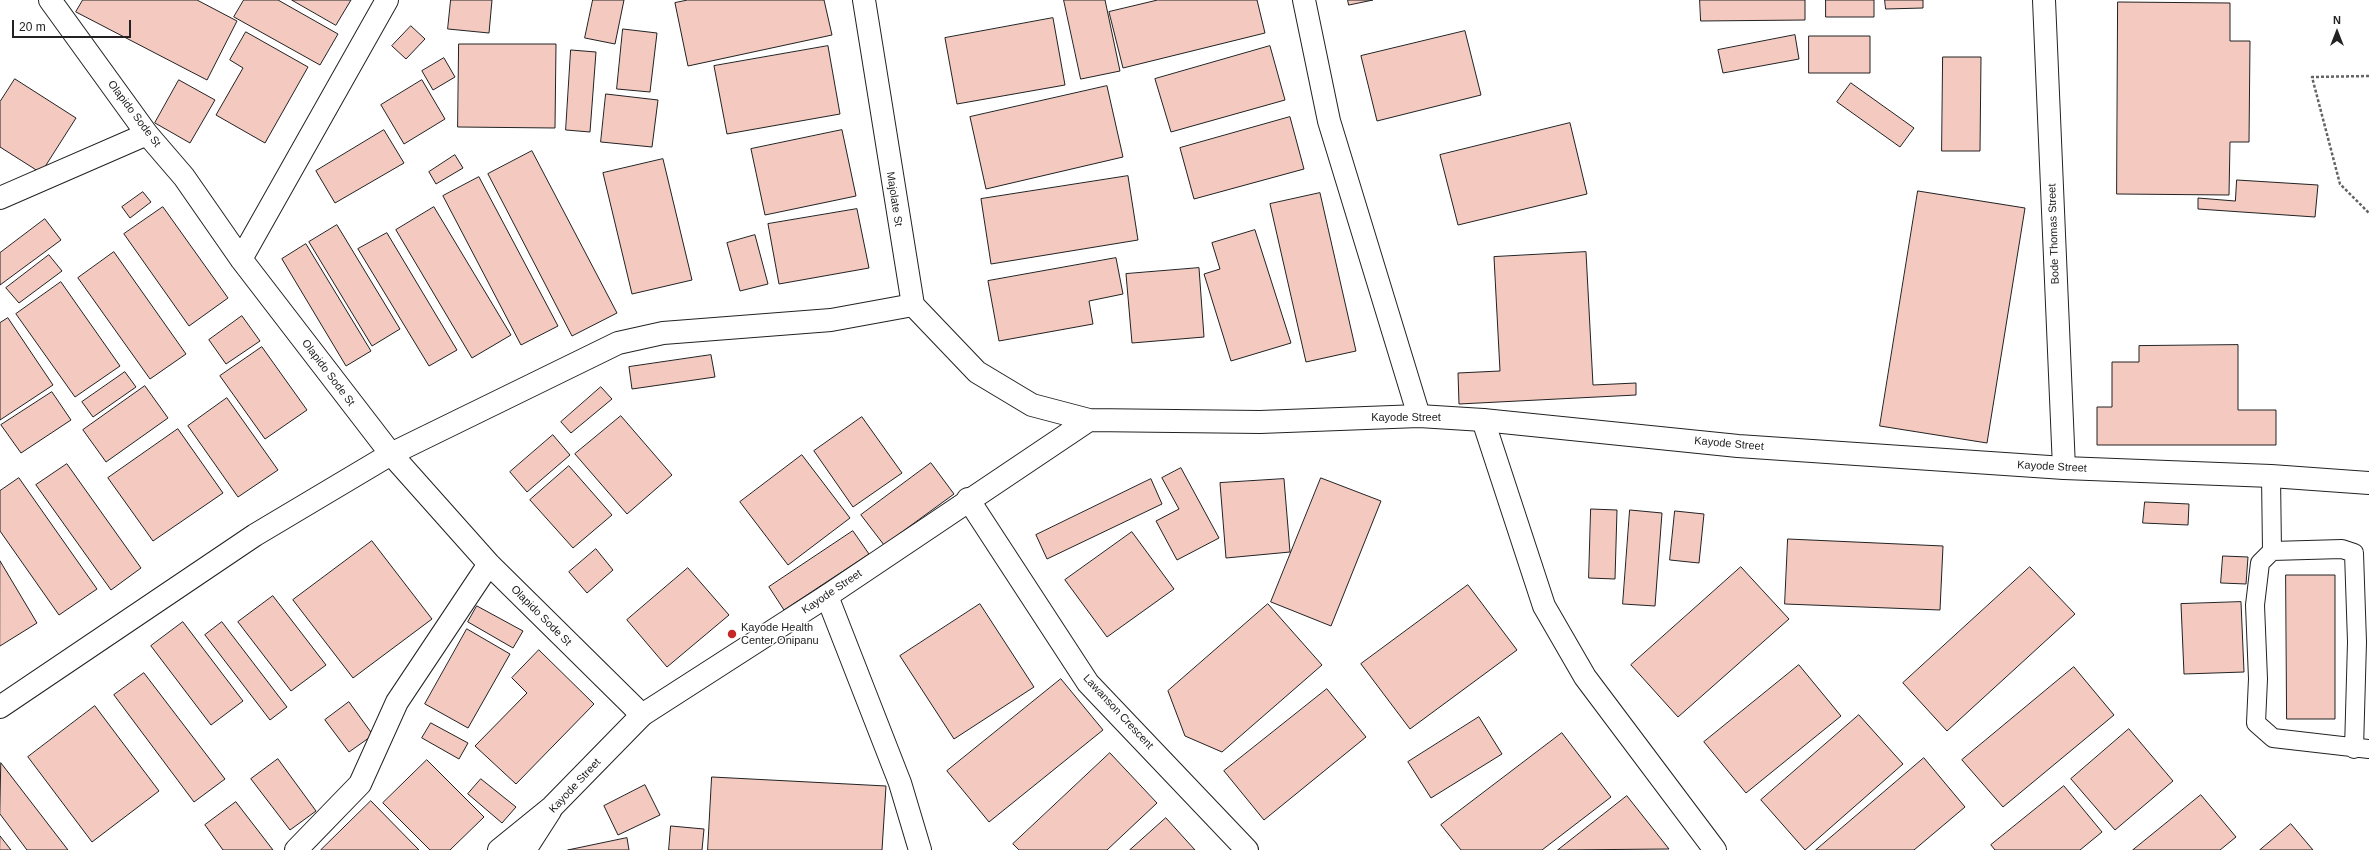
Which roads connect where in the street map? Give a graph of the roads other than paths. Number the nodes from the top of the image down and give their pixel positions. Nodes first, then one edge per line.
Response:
1 (50, 0) edge
2 (387, 0) edge
3 (864, 0) edge
4 (1304, 0) edge
5 (2044, 0) edge
6 (147, 134) junction
7 (0, 198) edge
8 (241, 259) junction
9 (913, 305) junction
10 (1420, 416) junction
11 (1089, 420) junction
12 (1483, 420) junction
13 (391, 454) junction
14 (2064, 468) junction
15 (2271, 476) junction
16 (2369, 482) edge
17 (968, 499) junction
18 (2272, 551) junction
19 (489, 564) junction
20 (827, 596) junction
21 (0, 707) edge
22 (642, 716) junction
23 (2361, 749) edge
24 (552, 808) junction
25 (296, 850) edge
26 (499, 850) edge
27 (525, 850) edge
28 (920, 850) edge
29 (1247, 850) edge
30 (1715, 850) edge

1 - 6 street, Olapido Sode St
2 - 8 street
3 - 9 street, Majolate St
4 - 10 street
5 - 14 street, Bode Thomas Street
6 - 7 street
6 - 8 street, Olapido Sode St
8 - 13 street, Olapido Sode St
9 - 11 street, Kayode Street
9 - 13 street
10 - 11 street, Kayode Street
10 - 12 street, Kayode Street
11 - 17 street, Kayode Street
12 - 14 street, Kayode Street
12 - 30 street
13 - 19 street, Olapido Sode St
13 - 21 street
14 - 15 street, Kayode Street
15 - 16 street, Kayode Street
15 - 18 lane
17 - 20 street, Kayode Street
17 - 29 street, Lawanson Crescent
18 - 23 lane
18 - 23 lane
19 - 22 street, Olapido Sode St
19 - 25 street
20 - 22 street, Kayode Street
20 - 28 street
22 - 24 street, Kayode Street
24 - 26 street
24 - 27 street, Kayode Street

